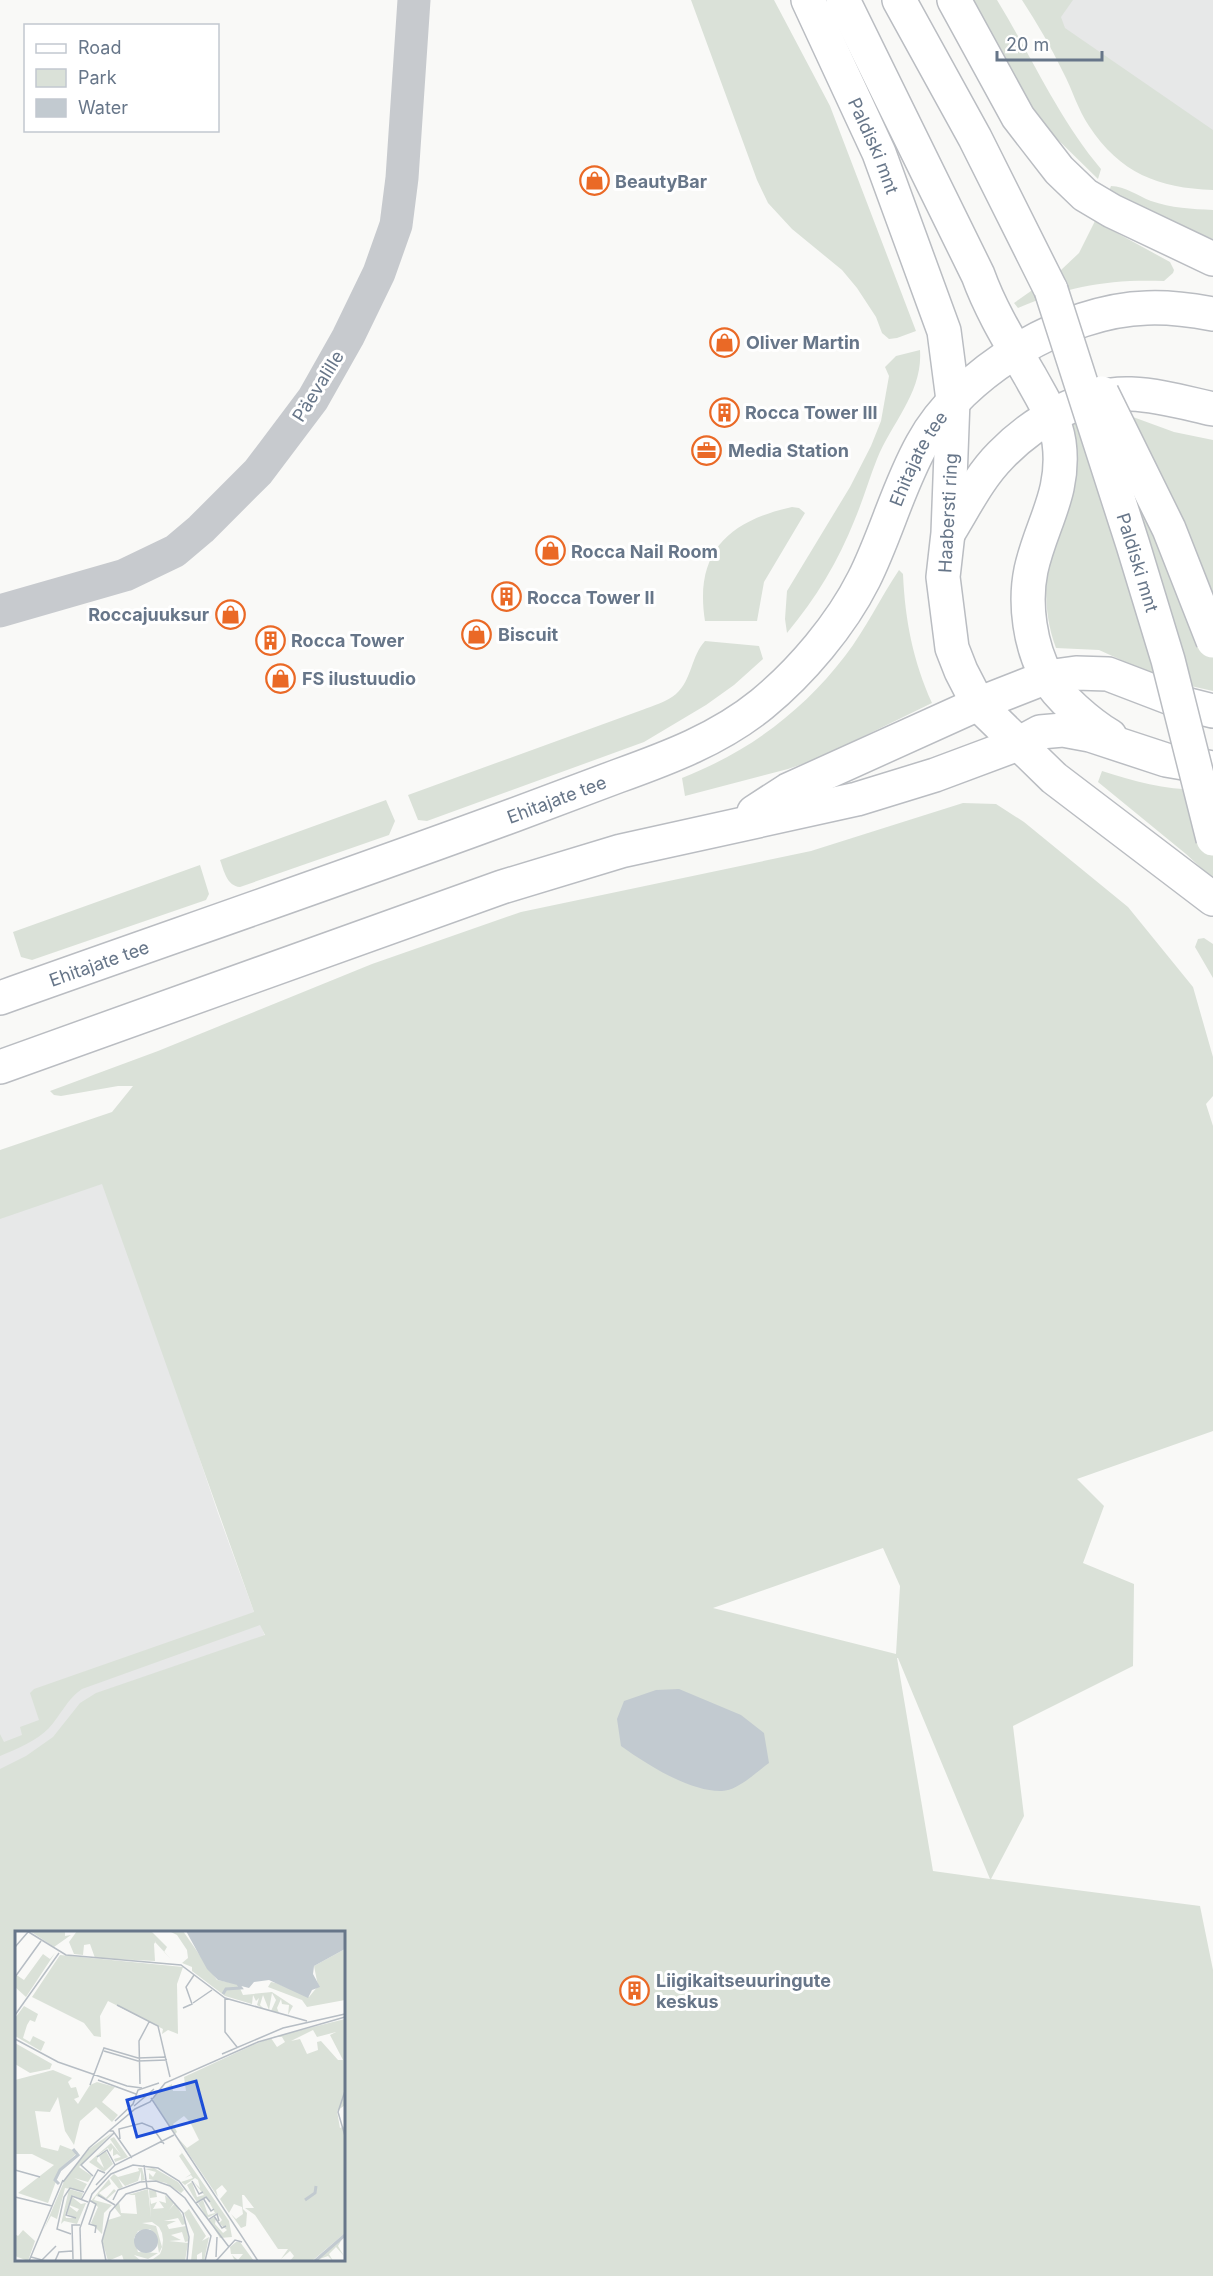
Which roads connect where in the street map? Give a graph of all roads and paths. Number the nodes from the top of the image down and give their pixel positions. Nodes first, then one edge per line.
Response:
1 (414, 0) edge
2 (808, 0) edge
3 (843, 0) edge
4 (898, 0) edge
5 (954, 0) edge
6 (1213, 259) edge
7 (1051, 290) junction
8 (1213, 314) edge
9 (1016, 352) junction
10 (953, 400) junction
11 (1213, 408) edge
12 (1053, 417) junction
13 (948, 533) junction
14 (0, 611) edge
15 (1213, 641) edge
16 (1047, 677) junction
17 (978, 704) junction
18 (1213, 711) edge
19 (1006, 748) junction
20 (1132, 748) junction
21 (1213, 768) edge
22 (733, 826) junction
23 (1213, 839) edge
24 (1213, 899) edge
25 (0, 998) edge
26 (0, 1067) edge

1 - 14 street, Päevalille
2 - 10 main road, Paldiski mnt
3 - 9 main road
4 - 7 main road, Paldiski mnt
5 - 6 main road
7 - 15 main road, Paldiski mnt, bridge
7 - 23 main road, Paldiski mnt, bridge
8 - 9 main road
9 - 10 main road
9 - 12 main road
10 - 13 main road, Haabersti ring
10 - 25 main road, Ehitajate tee
11 - 12 main road
12 - 13 main road
12 - 16 main road
13 - 17 main road, Haabersti ring
16 - 17 main road
16 - 18 main road
16 - 20 main road
17 - 19 main road, Haabersti ring
17 - 22 main road
19 - 20 main road
19 - 22 main road
19 - 24 main road
20 - 21 main road
22 - 26 main road

